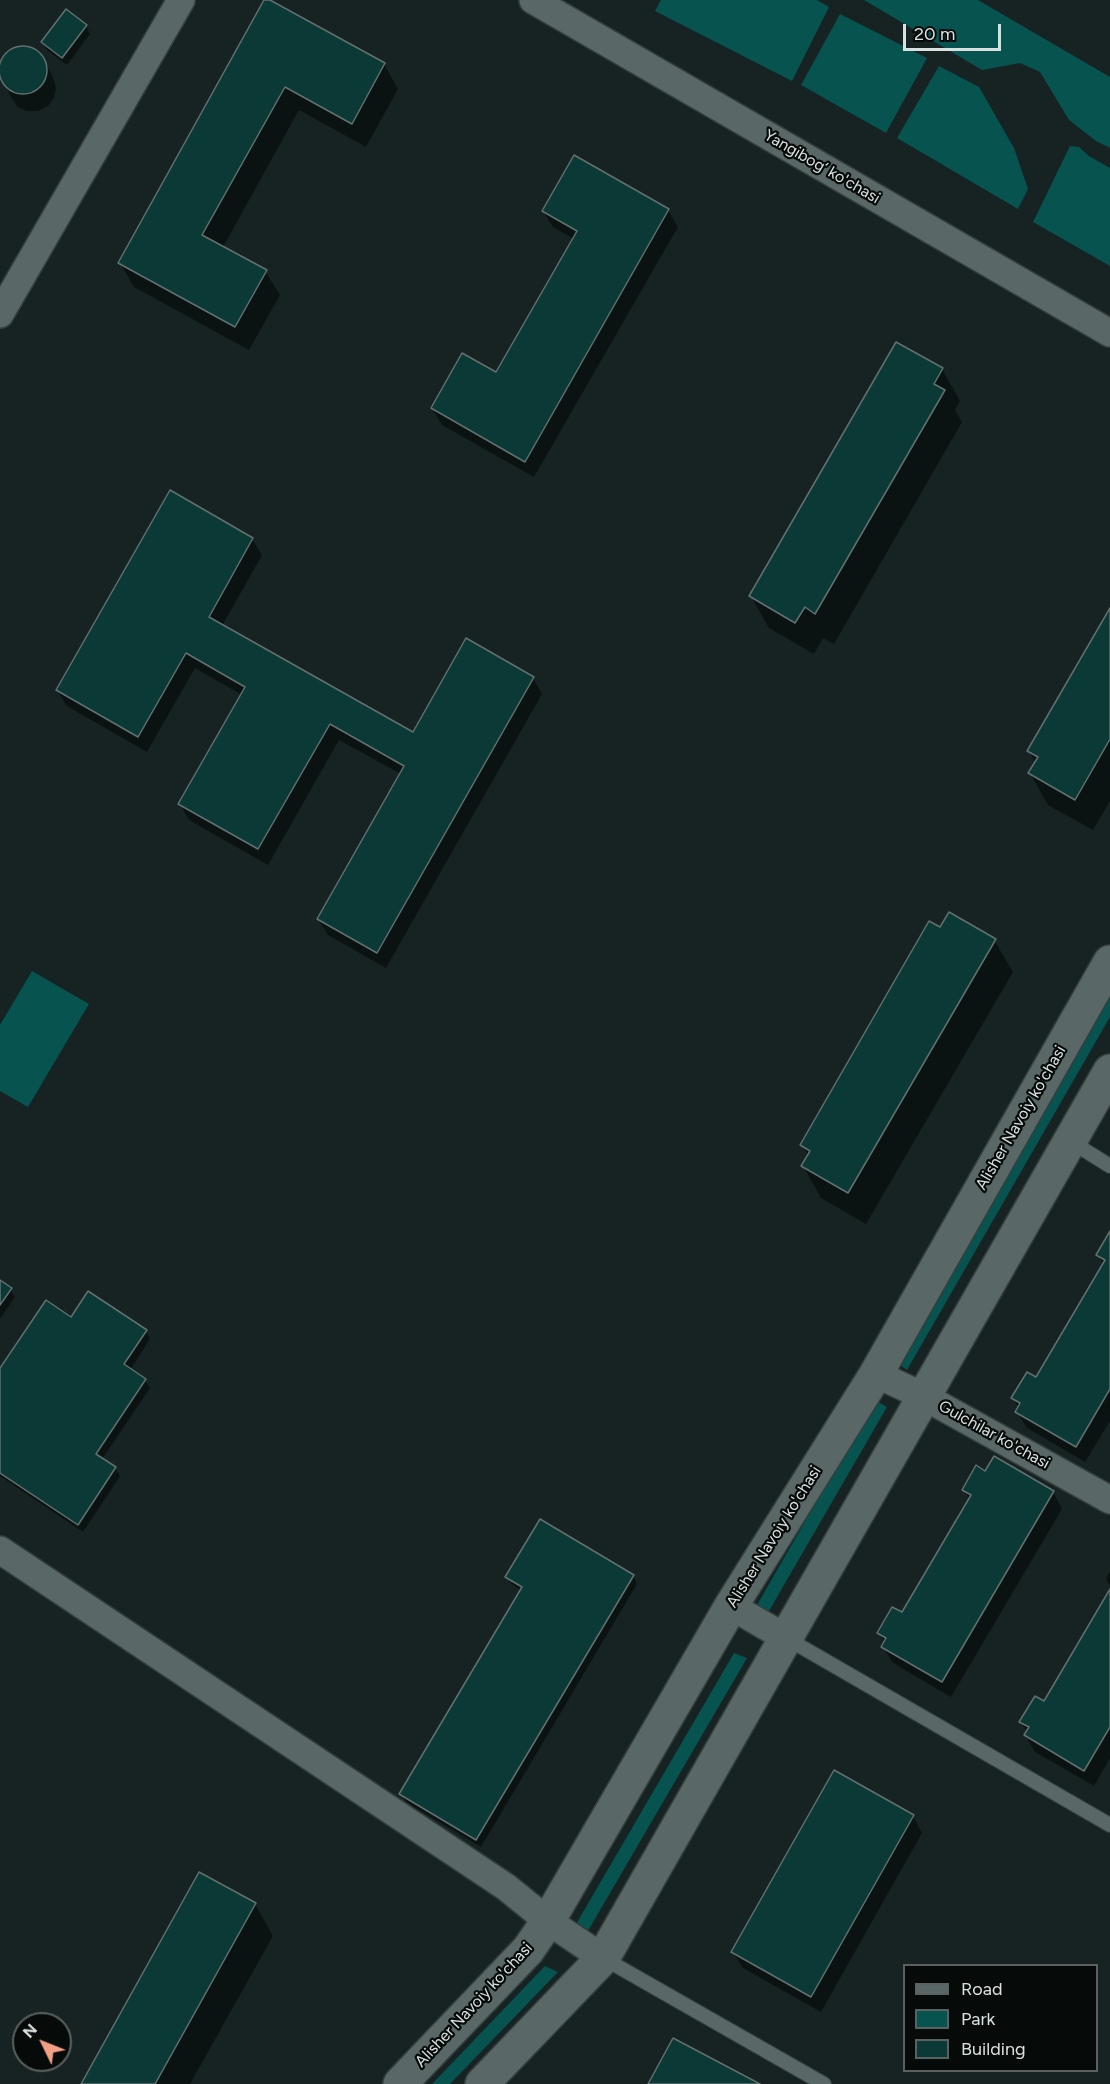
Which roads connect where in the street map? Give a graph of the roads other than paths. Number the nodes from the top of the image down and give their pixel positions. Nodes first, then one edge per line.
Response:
1 (181, 0) edge
2 (533, 0) edge
3 (0, 314) edge
4 (1110, 333) edge
5 (1110, 962) edge
6 (1110, 1071) edge
7 (1070, 1141) junction
8 (1110, 1166) edge
9 (876, 1374) junction
10 (923, 1396) junction
11 (1110, 1500) edge
12 (0, 1550) edge
13 (731, 1606) junction
14 (786, 1638) junction
15 (1110, 1825) edge
16 (548, 1921) junction
17 (603, 1958) junction
18 (400, 2084) edge
19 (482, 2084) edge
20 (824, 2084) edge

1 - 3 street
2 - 4 street, Yangibog‘ ko'chasi
5 - 9 street, Alisher Navoiy ko'chasi
6 - 7 street
7 - 8 lane
7 - 10 street
9 - 10 street, Gulchilar ko'chasi
9 - 13 street, Alisher Navoiy ko'chasi
10 - 11 street, Gulchilar ko'chasi
10 - 14 street
12 - 16 street
13 - 14 street
13 - 16 street, Alisher Navoiy ko'chasi
14 - 15 lane
14 - 17 street
16 - 17 street
16 - 18 street, Alisher Navoiy ko'chasi
17 - 19 street
17 - 20 lane

